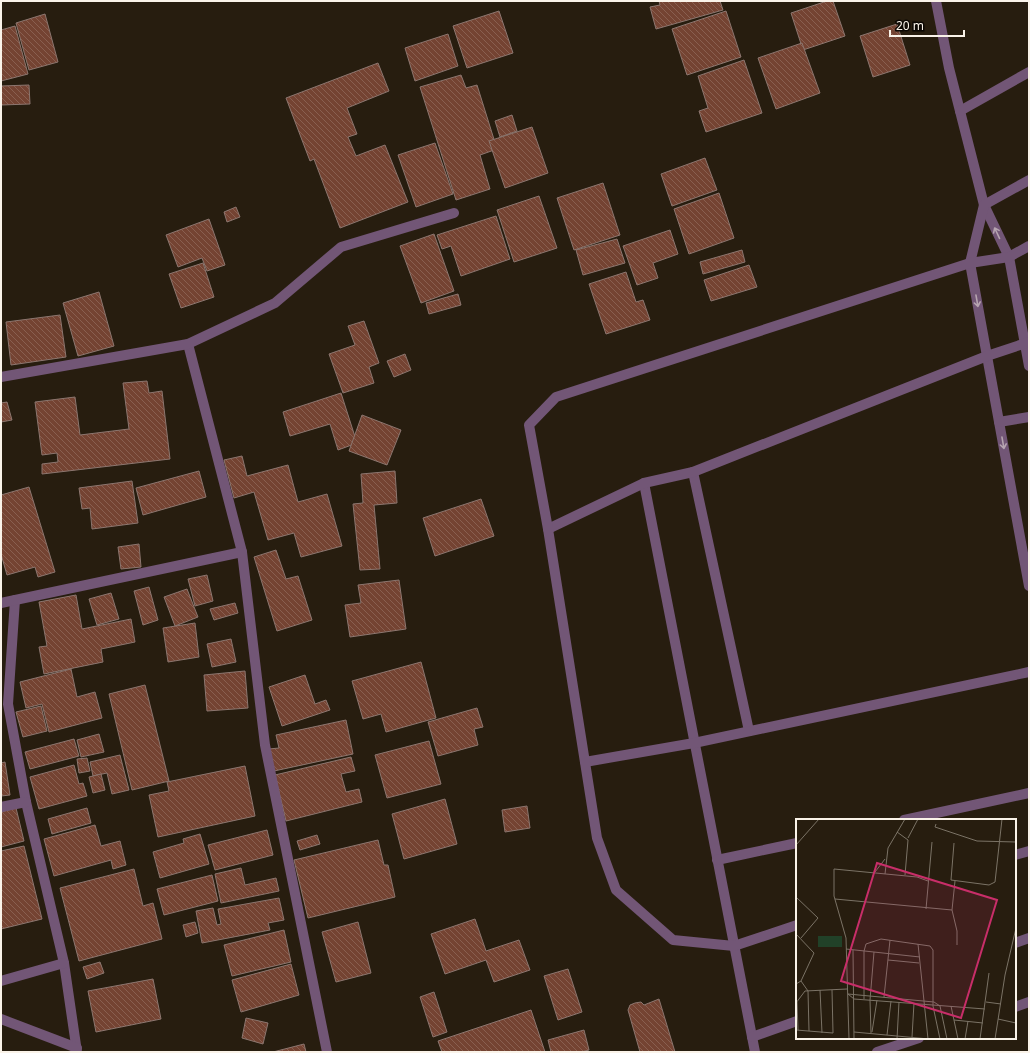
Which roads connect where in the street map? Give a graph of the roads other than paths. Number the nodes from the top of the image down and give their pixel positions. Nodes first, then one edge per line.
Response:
1 (936, 1) edge
2 (1029, 72) edge
3 (960, 111) junction
4 (1029, 180) edge
5 (984, 205) junction
6 (454, 213) dead end
7 (1029, 246) edge
8 (1009, 257) junction
9 (970, 263) junction
10 (1027, 343) edge
11 (188, 344) junction
12 (987, 356) junction
13 (1029, 366) edge
14 (1, 377) edge
15 (1029, 417) edge
16 (999, 422) junction
17 (694, 472) junction
18 (644, 483) junction
19 (548, 529) junction
20 (1025, 545) edge
21 (242, 552) junction
22 (1029, 586) edge
23 (15, 600) junction
24 (1, 603) edge
25 (1029, 672) edge
26 (749, 731) junction
27 (694, 743) junction
28 (585, 762) junction
29 (1029, 793) edge
30 (26, 802) junction
31 (1, 807) edge
32 (909, 819) edge
33 (796, 843) edge
34 (1029, 850) edge
35 (1016, 855) edge
36 (717, 860) junction
37 (796, 925) edge
38 (1029, 938) edge
39 (1016, 943) edge
40 (734, 946) junction
41 (64, 963) junction
42 (1, 981) edge
43 (1029, 1002) edge
44 (1016, 1007) edge
45 (1, 1020) edge
46 (796, 1021) edge
47 (752, 1037) junction
48 (916, 1039) edge
49 (77, 1050) edge
50 (327, 1052) edge
51 (755, 1052) edge
52 (876, 1052) edge

1 - 3 street
2 - 3 street
3 - 5 street
4 - 5 street
8 -> 5 street
5 - 9 street
6 - 11 street
7 - 8 street
8 - 9 street
8 - 10 street
9 -> 12 street
9 - 19 street
10 - 12 street
10 - 13 street
11 - 14 street
11 - 21 street
12 - 16 street
12 - 17 street
15 - 16 street
16 -> 20 street
17 - 18 street
17 - 26 street
18 - 19 street
18 - 27 street
19 - 28 street
20 - 22 street
21 - 23 street
21 - 50 street
23 - 24 street
23 - 30 street
25 - 26 street
26 - 27 street
27 - 28 street
27 - 36 street
28 - 40 street
29 - 32 street
30 - 31 street
30 - 41 street
33 - 36 street
34 - 35 street
36 - 40 street
37 - 40 street
38 - 39 street
40 - 47 street
41 - 42 street
41 - 49 street
43 - 44 street
45 - 49 street
46 - 47 street
47 - 51 street
48 - 52 street

